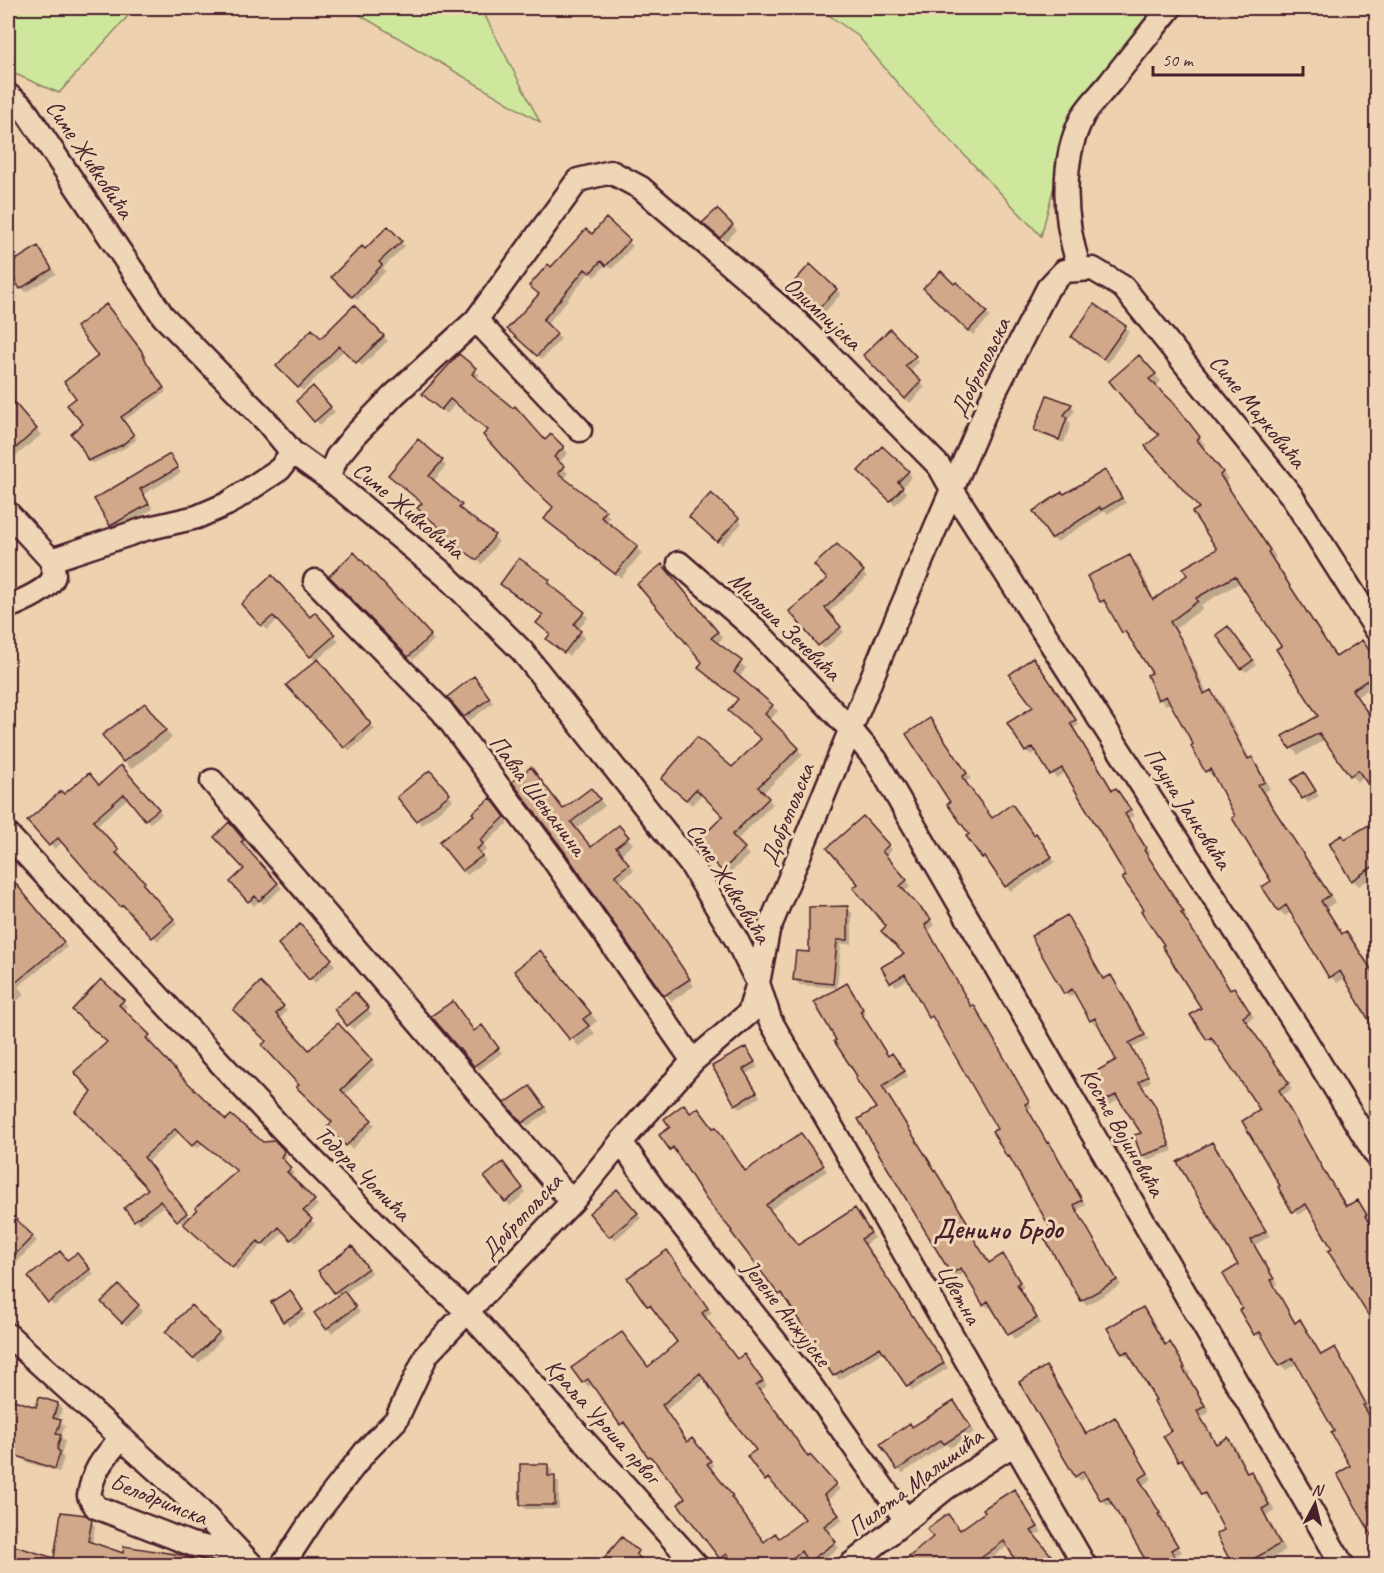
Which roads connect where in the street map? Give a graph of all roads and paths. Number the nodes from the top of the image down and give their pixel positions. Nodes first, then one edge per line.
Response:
1 (1170, 8) edge
2 (8, 95) edge
3 (1072, 271) junction
4 (476, 320) junction
5 (580, 430) dead end
6 (292, 452) junction
7 (328, 478) junction
8 (953, 491) junction
9 (8, 513) edge
10 (51, 560) junction
11 (679, 562) dead end
12 (315, 581) dead end
13 (8, 608) edge
14 (1377, 629) edge
15 (851, 729) junction
16 (212, 781) dead end
17 (8, 835) edge
18 (758, 983) junction
19 (693, 1061) junction
20 (621, 1142) junction
21 (1377, 1155) edge
22 (572, 1202) junction
23 (468, 1312) junction
24 (8, 1335) edge
25 (121, 1438) junction
26 (1014, 1443) junction
27 (906, 1520) junction
28 (248, 1561) edge
29 (282, 1566) edge
30 (697, 1566) edge
31 (849, 1566) edge
32 (1085, 1566) edge
33 (1343, 1566) edge

1 - 3 street
2 - 6 street, Симе Живковића
3 - 8 street, Добропољска
3 - 14 street, Симе Марковића
4 - 5 street
4 - 7 street, Олимпијска
4 - 8 street, Олимпијска
6 - 7 street, Симе Живковића
6 - 10 street
7 - 18 street, Симе Живковића
8 - 15 street, Добропољска
8 - 21 street, Пауна Јанковића
9 - 10 street
10 - 13 street
11 - 15 street, Милоша Зечевића
12 - 19 street, Павла Шењанина
15 - 18 street, Добропољска
15 - 33 street, Косте Војиновића
16 - 22 street
17 - 23 street, Тодора Чомића
18 - 19 street, Добропољска
18 - 26 street, Цветна
19 - 20 street, Добропољска
20 - 22 street, Добропољска
20 - 27 street, Јелене Анжујске
22 - 23 street, Добропољска
23 - 29 street
23 - 30 street, Краља Уроша првог
24 - 25 street, Белодримска
25 - 28 street, Белодримска
25 - 28 street, Белодримска
26 - 27 street, Пилота Малишића
26 - 32 street, Цветна
27 - 31 street, Пилота Малишића

